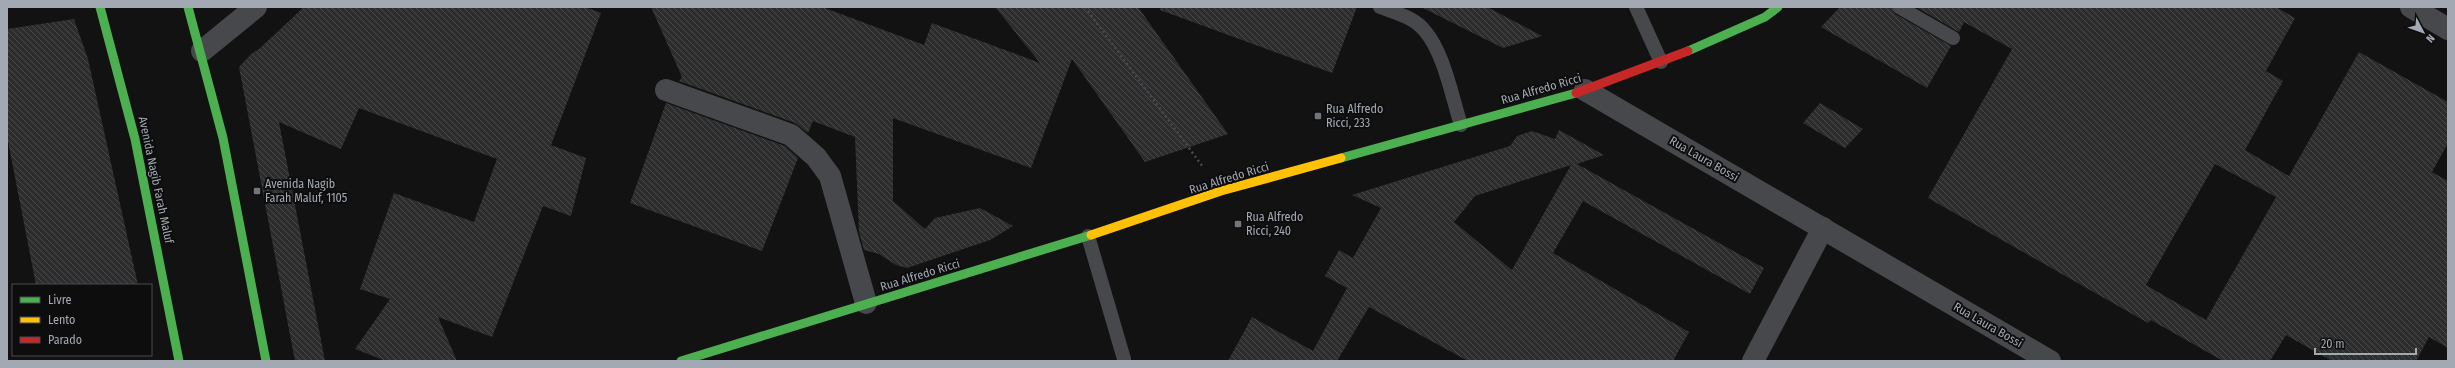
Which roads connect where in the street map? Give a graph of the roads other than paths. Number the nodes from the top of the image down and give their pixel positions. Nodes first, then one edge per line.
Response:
1 (100, 7) edge
2 (188, 7) edge
3 (256, 7) edge
4 (1380, 7) edge
5 (1636, 7) edge
6 (1778, 7) edge
7 (1899, 7) edge
8 (2411, 7) edge
9 (2448, 29) edge
10 (1953, 38) dead end
11 (202, 51) junction
12 (1661, 62) junction
13 (666, 90) dead end
14 (1585, 90) junction
15 (1461, 125) junction
16 (1822, 228) junction
17 (1088, 236) junction
18 (866, 303) junction
19 (716, 356) edge
20 (1124, 359) dead end
21 (179, 361) edge
22 (266, 361) edge
23 (681, 361) edge
24 (1753, 361) edge
25 (2050, 361) edge

1 - 21 street, Avenida Nagib Farah Maluf
2 - 11 street
3 - 11 street
4 - 15 lane
5 - 12 lane
6 - 12 street, Rua Alfredo Ricci
7 - 10 lane
8 - 9 street
11 - 22 street
12 - 14 street, Rua Alfredo Ricci
13 - 18 street
14 - 15 street, Rua Alfredo Ricci
14 - 16 street, Rua Laura Bossi
15 - 17 street, Rua Alfredo Ricci
16 - 24 street
16 - 25 street, Rua Laura Bossi
17 - 18 street, Rua Alfredo Ricci
17 - 20 lane
18 - 19 street, Rua Alfredo Ricci
19 - 23 street, Rua Alfredo Ricci

